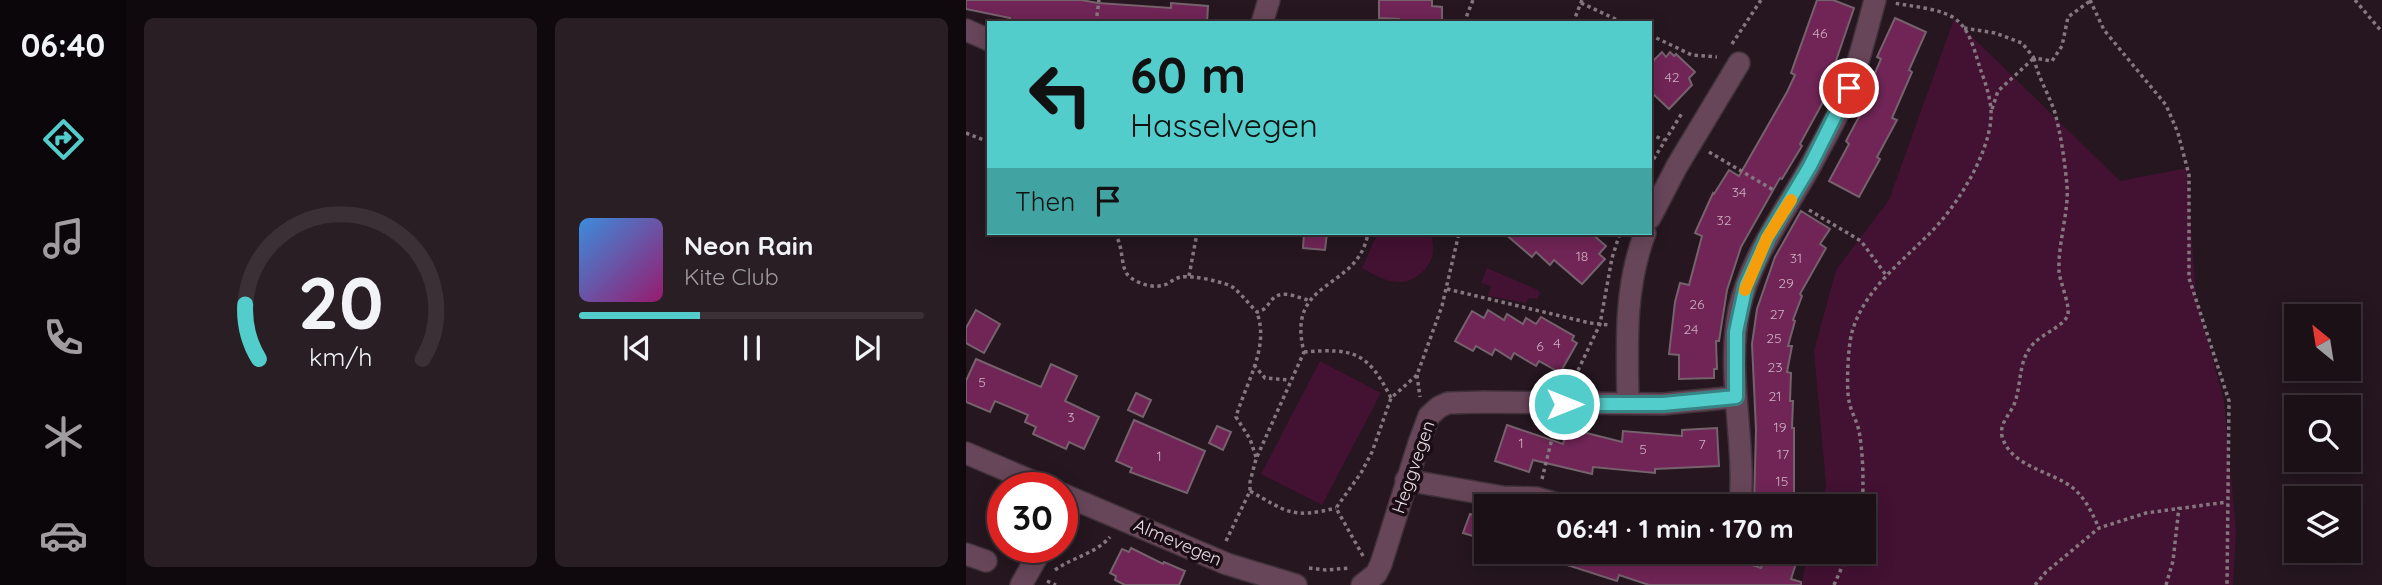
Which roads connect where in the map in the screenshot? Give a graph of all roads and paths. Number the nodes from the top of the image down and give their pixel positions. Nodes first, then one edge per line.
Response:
1 (1099, 0) edge
2 (1269, 0) edge
3 (1474, 0) edge
4 (1875, 0) edge
5 (1881, 0) edge
6 (2090, 0) edge
7 (2355, 0) edge
8 (1582, 1) edge
9 (1096, 21) edge
10 (1263, 21) edge
11 (1465, 21) edge
12 (1574, 21) edge
13 (1620, 21) edge
14 (1964, 28) junction
15 (966, 30) edge
16 (2382, 32) edge
17 (1652, 36) edge
18 (987, 39) edge
19 (2034, 58) junction
20 (1739, 63) joint
21 (1992, 109) junction
22 (966, 133) edge
23 (1652, 135) edge
24 (1664, 140) dead end
25 (987, 141) edge
26 (1652, 214) edge
27 (1116, 235) edge
28 (1197, 235) edge
29 (1367, 235) edge
30 (1458, 235) edge
31 (1619, 235) edge
32 (1645, 235) edge
33 (1189, 276) junction
34 (1447, 289) junction
35 (1308, 300) junction
36 (1257, 312) junction
37 (1600, 324) junction
38 (1626, 326) junction
39 (1304, 352) junction
40 (1254, 366) junction
41 (1290, 380) junction
42 (1736, 397) junction
43 (1391, 398) junction
44 (1628, 403) junction
45 (1564, 404) junction
46 (966, 453) edge
47 (1256, 459) junction
48 (1011, 472) edge
49 (1406, 480) junction
50 (1250, 491) junction
51 (1486, 494) edge
52 (1538, 494) edge
53 (1740, 494) edge
54 (1862, 494) edge
55 (2227, 502) junction
56 (1078, 507) edge
57 (1336, 508) junction
58 (2179, 508) junction
59 (2099, 528) junction
60 (1112, 535) dead end
61 (1215, 537) dead end
62 (966, 554) edge
63 (986, 561) dead end
64 (1033, 563) edge
65 (1843, 564) edge
66 (1054, 570) dead end
67 (1368, 574) edge
68 (1297, 576) edge
69 (1021, 585) edge
70 (1042, 585) edge
71 (1056, 585) edge
72 (1834, 585) edge
73 (2035, 585) edge
74 (2166, 585) edge
75 (2227, 585) edge

1 - 9 path
2 - 10 street
3 - 11 path
4 - 42 street
5 - 14 path
6 - 19 path
6 - 55 path
7 - 16 path
8 - 12 path
8 - 13 path
14 - 19 path
14 - 21 path
15 - 18 street
17 - 20 path
19 - 21 path
19 - 59 path
20 - 26 street
21 - 54 path
22 - 25 path
23 - 24 path
27 - 33 path
28 - 33 path
29 - 35 path
30 - 34 path
31 - 37 path
32 - 38 street
33 - 36 path
34 - 37 path
34 - 43 path
35 - 36 path
35 - 39 path
36 - 40 path
37 - 38 path
37 - 45 path
38 - 44 street
39 - 41 path
39 - 43 path
40 - 41 path
40 - 47 path
41 - 47 path
42 - 44 street, Heggvegen
42 - 53 street
43 - 57 path
44 - 45 street, Heggvegen
45 - 49 street, Heggvegen
45 - 52 path
46 - 48 street
47 - 50 path
49 - 51 street
49 - 67 street, Heggvegen
50 - 57 path
50 - 61 path
55 - 58 path
55 - 75 path
56 - 68 street, Almevegen
57 - 67 path
58 - 59 path
58 - 74 path
59 - 73 path
60 - 66 path
62 - 63 street
64 - 69 street
65 - 72 path
67 - 68 path
70 - 71 path

